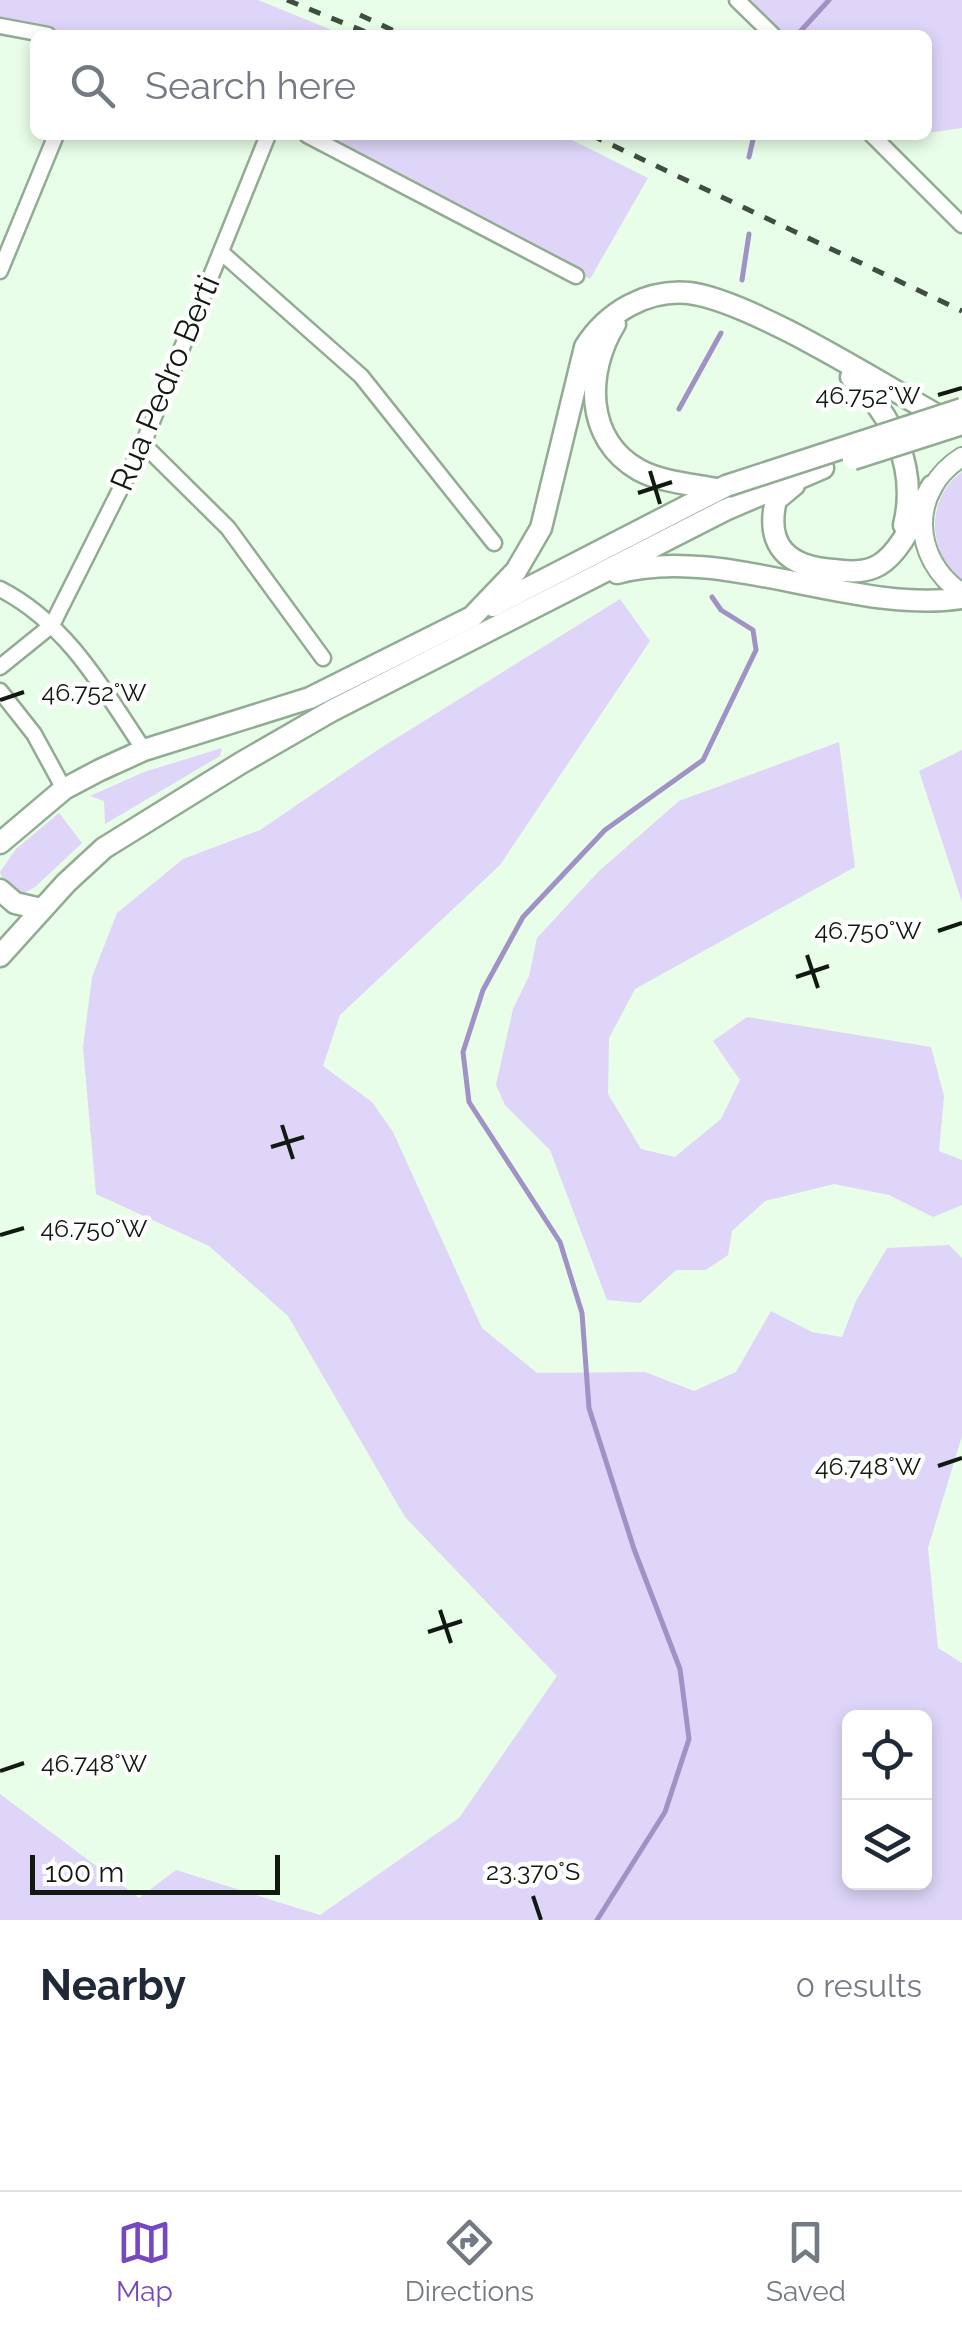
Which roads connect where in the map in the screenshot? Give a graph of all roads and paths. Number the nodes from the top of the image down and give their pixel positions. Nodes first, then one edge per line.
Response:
1 (737, 0) edge
2 (0, 26) edge
3 (768, 30) edge
4 (30, 32) edge
5 (54, 140) edge
6 (266, 140) edge
7 (317, 140) edge
8 (877, 140) edge
9 (962, 225) edge
10 (222, 253) junction
11 (0, 271) edge
12 (576, 276) dead end
13 (624, 310) junction
14 (832, 358) junction
15 (962, 409) edge
16 (962, 427) edge
17 (143, 444) junction
18 (962, 457) edge
19 (823, 468) junction
20 (932, 486) joint
21 (721, 487) junction
22 (907, 495) junction
23 (918, 525) junction
24 (901, 538) junction
25 (494, 543) dead end
26 (581, 584) junction
27 (0, 589) edge
28 (962, 596) edge
29 (472, 617) junction
30 (52, 625) junction
31 (323, 658) dead end
32 (0, 667) edge
33 (0, 691) edge
34 (144, 750) junction
35 (64, 788) junction
36 (0, 843) edge
37 (0, 890) edge
38 (41, 909) junction
39 (0, 956) edge

1 - 3 street
2 - 4 street
5 - 11 street
6 - 10 street, Rua Pedro Berti
7 - 12 street
8 - 9 street
10 - 17 street, Rua Pedro Berti
10 - 25 street
13 - 14 main road
13 - 21 main road
13 - 29 main road
14 - 16 main road
14 - 22 main road
15 - 21 main road, bridge
16 - 19 main road, bridge
17 - 30 street, Rua Pedro Berti
17 - 31 street
18 - 20 street
19 - 24 main road
19 - 26 main road
20 - 23 main road
21 - 29 main road
22 - 23 main road
22 - 24 main road
23 - 24 main road
23 - 28 street
26 - 28 main road
26 - 38 main road
27 - 30 street
29 - 34 main road
30 - 32 street
30 - 34 street
33 - 35 street
34 - 35 main road
35 - 36 main road
37 - 38 main road
38 - 39 main road

